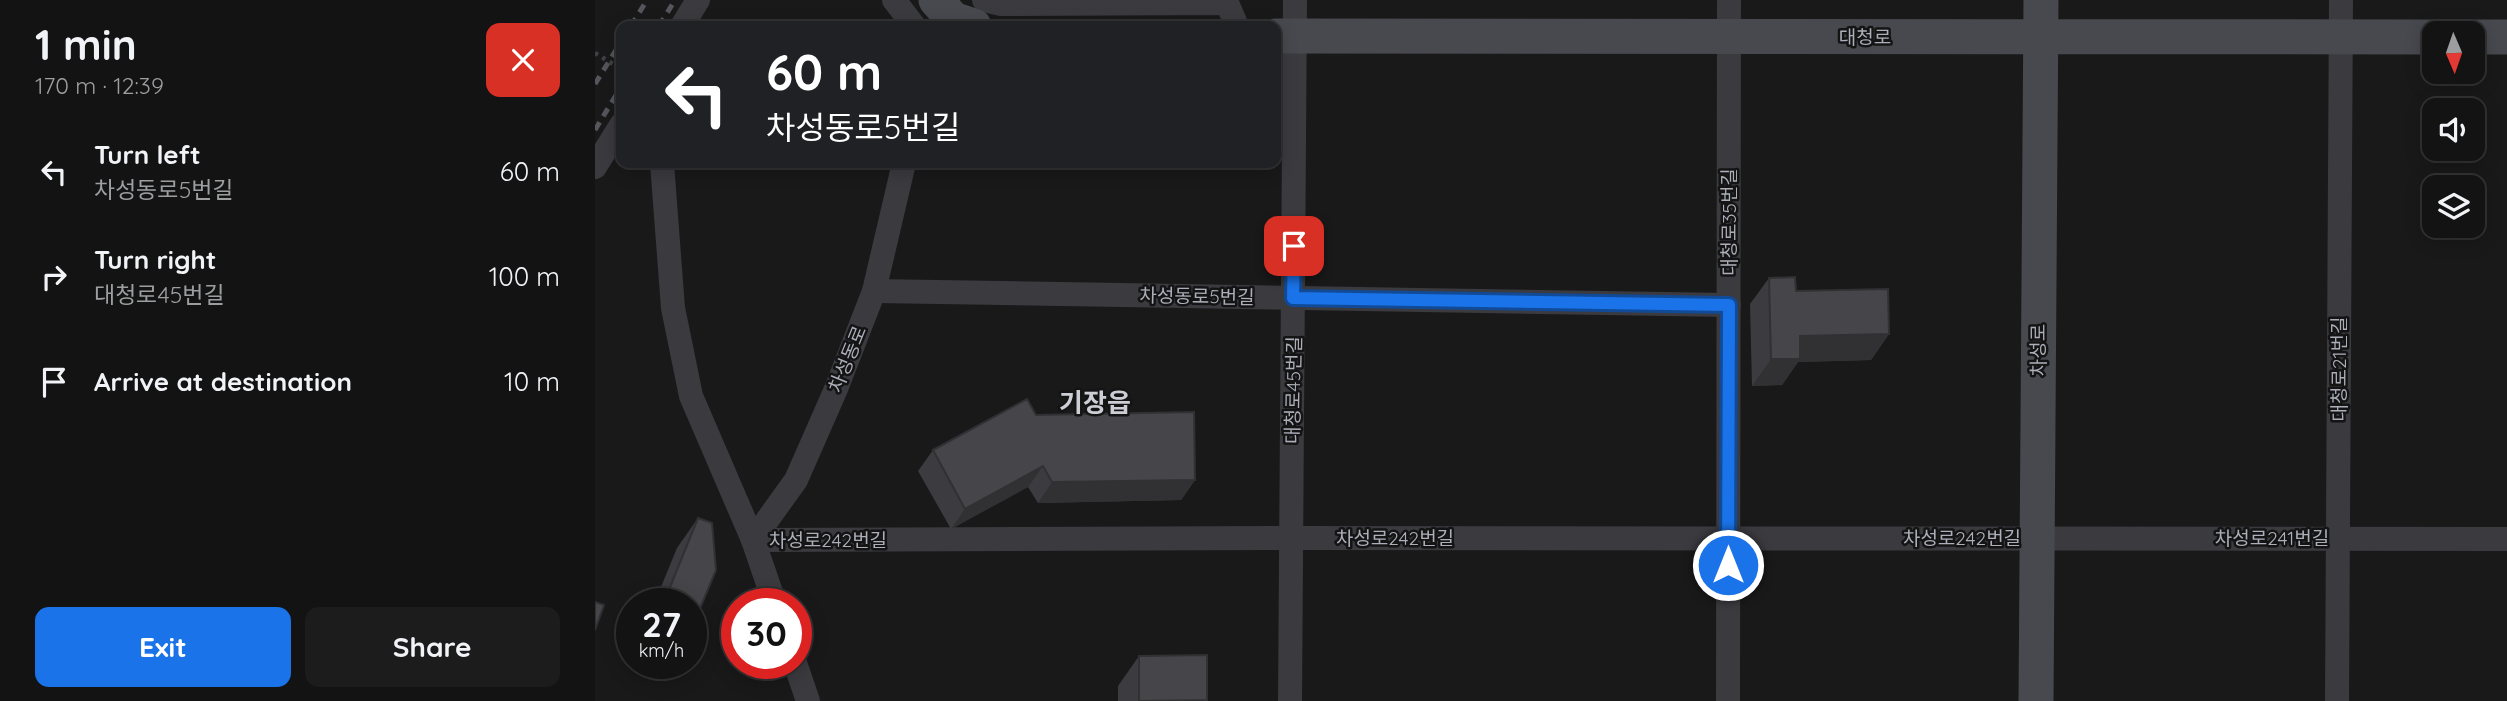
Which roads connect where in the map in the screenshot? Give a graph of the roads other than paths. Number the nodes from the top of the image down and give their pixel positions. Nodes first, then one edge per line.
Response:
1 (698, 0) edge
2 (894, 0) edge
3 (936, 0) edge
4 (984, 0) edge
5 (1295, 0) edge
6 (1729, 0) edge
7 (2041, 0) edge
8 (2341, 0) edge
9 (685, 21) edge
10 (910, 21) edge
11 (959, 21) edge
12 (1235, 21) edge
13 (1286, 36) edge
14 (2341, 36) junction
15 (1729, 37) junction
16 (2422, 37) edge
17 (2485, 37) edge
18 (2507, 37) edge
19 (2040, 38) junction
20 (616, 133) edge
21 (595, 167) edge
22 (662, 168) edge
23 (903, 168) edge
24 (874, 291) junction
25 (1293, 298) junction
26 (1729, 305) junction
27 (1291, 538) junction
28 (1728, 538) junction
29 (2037, 538) junction
30 (2337, 538) junction
31 (2507, 539) edge
32 (753, 540) junction
33 (770, 588) edge
34 (800, 679) edge
35 (808, 701) edge
36 (1290, 701) edge
37 (1728, 701) edge
38 (2036, 701) edge
39 (2337, 701) edge

1 - 9 street
2 - 10 street
3 - 11 main road
4 - 12 street
5 - 13 street
6 - 15 street, 대청로35번길
7 - 19 main road, 차성로
8 - 14 street, 대청로21번길
13 - 15 main road, 대청로
13 - 25 street, 대청로45번길
14 - 16 main road, 대청로
14 - 19 main road, 대청로
14 - 30 street, 대청로21번길
15 - 19 main road, 대청로
15 - 26 street, 대청로35번길
17 - 18 main road
19 - 29 main road, 차성로
20 - 21 street
22 - 32 street
23 - 24 street, 차성동로
24 - 25 street, 차성동로5번길
24 - 32 street, 차성동로
25 - 26 street, 차성동로5번길
25 - 27 street, 대청로45번길
26 - 28 street, 대청로35번길
27 - 28 street, 차성로242번길
27 - 32 street, 차성로242번길
27 - 36 street, 대청로45번길
28 - 29 street, 차성로242번길
28 - 37 street, 대청로35번길
29 - 30 street, 차성로241번길
29 - 38 main road, 차성로
30 - 31 street, 차성로241번길
30 - 39 street, 대청로21번길
32 - 33 street
34 - 35 street

